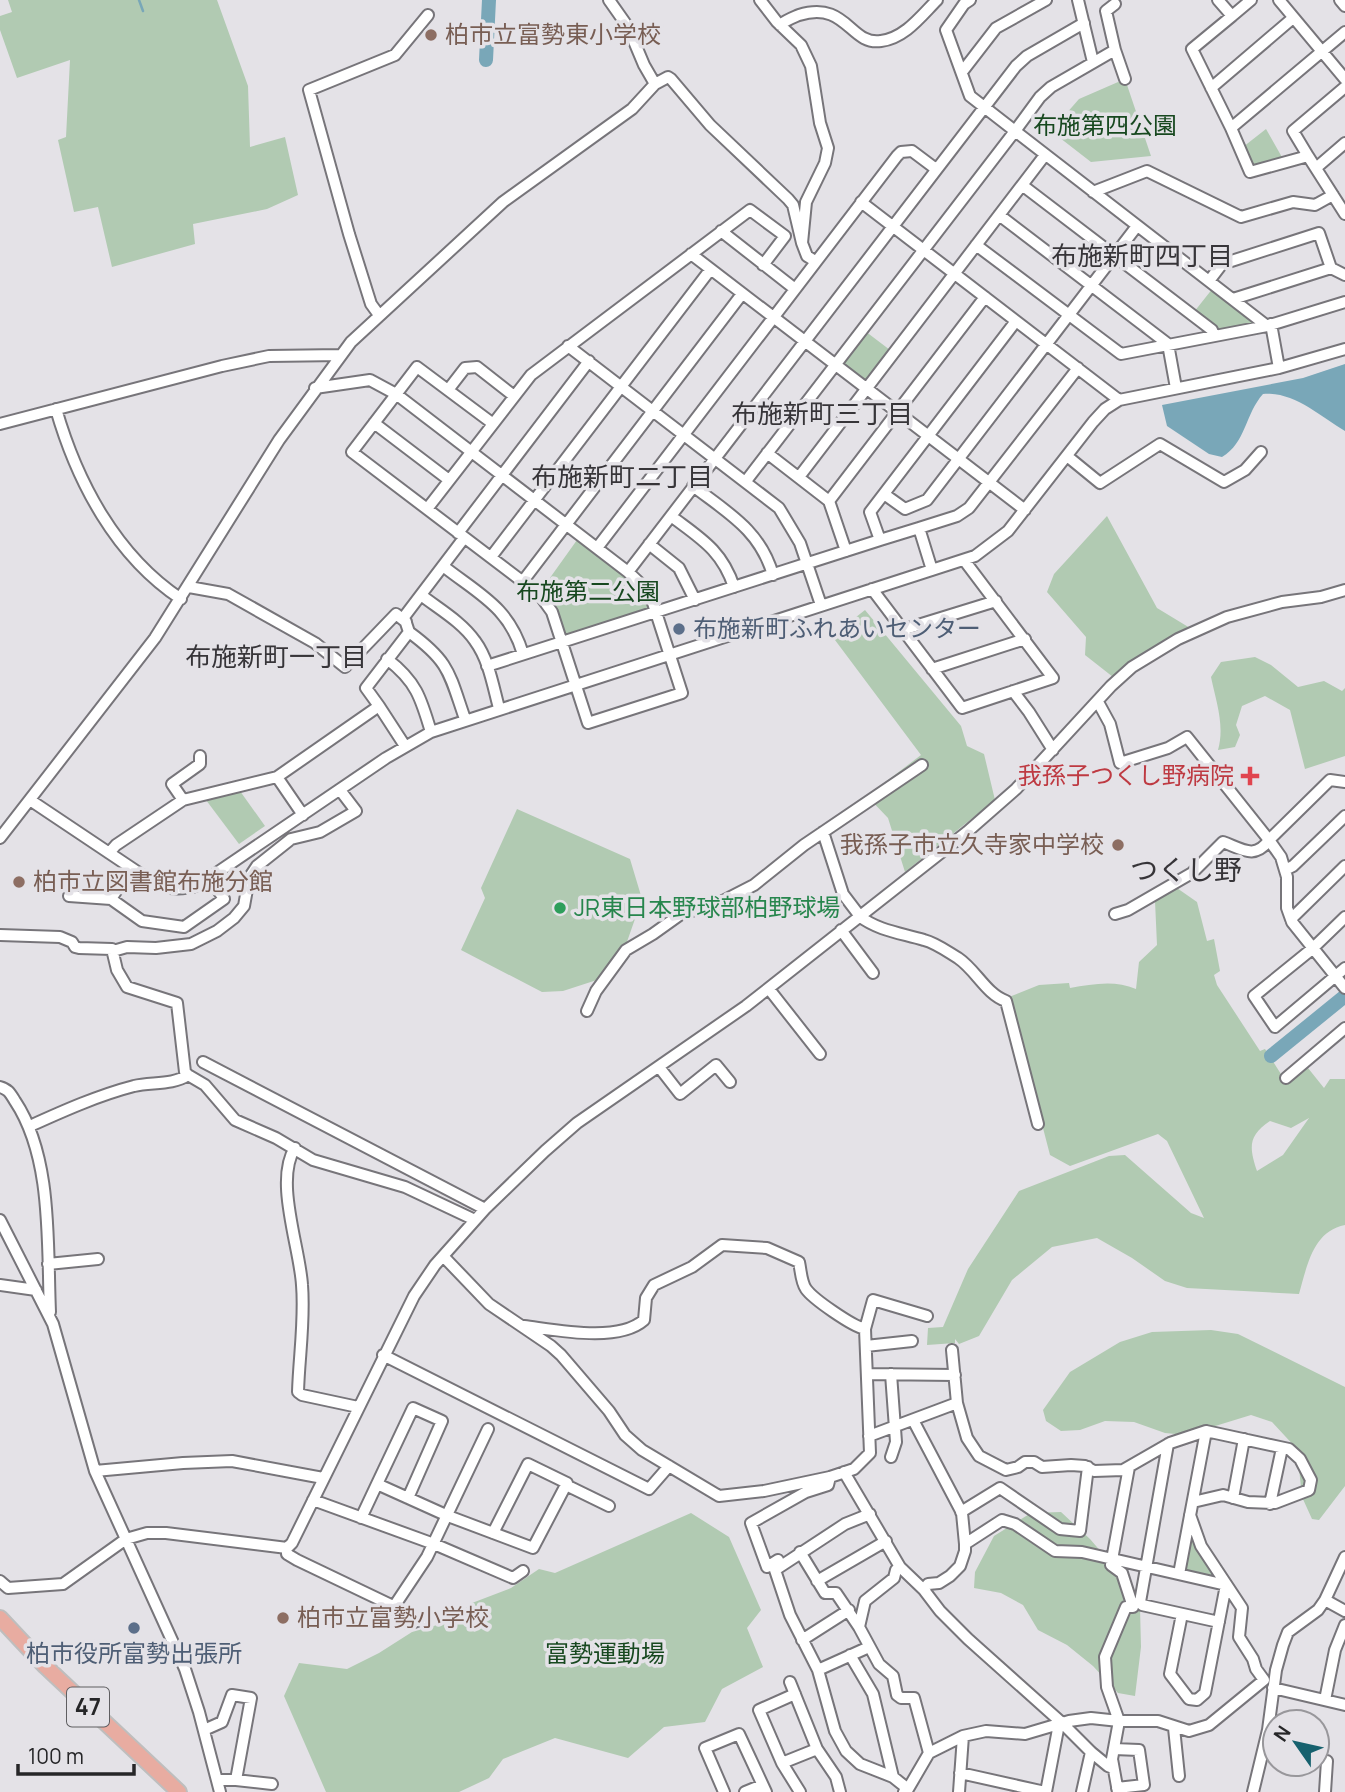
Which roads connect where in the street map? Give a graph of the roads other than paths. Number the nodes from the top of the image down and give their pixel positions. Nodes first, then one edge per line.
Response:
1 (609, 0) edge
2 (760, 0) edge
3 (937, 0) edge
4 (970, 0) edge
5 (1046, 0) edge
6 (1078, 0) edge
7 (1218, 0) edge
8 (1251, 0) edge
9 (1279, 0) edge
10 (1340, 0) edge
11 (1115, 4) dead end
12 (1345, 6) edge
13 (428, 15) dead end
14 (1232, 16) junction
15 (1293, 18) junction
16 (1084, 23) junction
17 (780, 25) junction
18 (1345, 33) edge
19 (1115, 50) junction
20 (1322, 51) junction
21 (1093, 62) junction
22 (962, 72) junction
23 (1125, 79) dead end
24 (1345, 79) edge
25 (655, 84) junction
26 (1345, 87) edge
27 (1211, 88) junction
28 (984, 107) junction
29 (1231, 128) junction
30 (1015, 131) junction
31 (1345, 143) edge
32 (1045, 155) junction
33 (1308, 156) junction
34 (1315, 168) junction
35 (936, 169) junction
36 (1022, 185) junction
37 (1093, 192) junction
38 (862, 202) junction
39 (1341, 204) edge
40 (999, 215) junction
41 (892, 226) junction
42 (1137, 226) junction
43 (721, 231) junction
44 (802, 243) junction
45 (976, 245) junction
46 (923, 249) junction
47 (691, 254) junction
48 (1115, 256) junction
49 (815, 261) junction
50 (763, 265) junction
51 (1331, 268) junction
52 (710, 270) junction
53 (954, 273) junction
54 (1345, 275) edge
55 (1209, 281) junction
56 (1092, 286) junction
57 (795, 289) junction
58 (742, 294) junction
59 (985, 297) junction
60 (1233, 299) junction
61 (1345, 302) edge
62 (379, 315) junction
63 (1069, 316) junction
64 (773, 318) junction
65 (1016, 321) junction
66 (1269, 325) junction
67 (1214, 335) junction
68 (803, 341) junction
69 (1168, 344) junction
70 (1048, 345) junction
71 (568, 346) junction
72 (1345, 349) edge
73 (341, 355) junction
74 (589, 361) junction
75 (834, 365) junction
76 (1078, 368) junction
77 (1279, 368) junction
78 (621, 385) junction
79 (315, 388) junction
80 (1176, 388) junction
81 (866, 389) junction
82 (448, 390) junction
83 (396, 394) junction
84 (514, 396) junction
85 (1119, 401) junction
86 (56, 409) junction
87 (653, 410) junction
88 (897, 413) junction
89 (374, 423) junction
90 (0, 424) edge
91 (492, 424) junction
92 (684, 434) junction
93 (928, 436) junction
94 (471, 452) junction
95 (1261, 452) dead end
96 (767, 453) junction
97 (1067, 456) junction
98 (715, 458) junction
99 (960, 460) junction
100 (502, 476) junction
101 (799, 477) junction
102 (449, 480) junction
103 (746, 481) junction
104 (991, 483) junction
105 (693, 486) junction
106 (884, 494) junction
107 (534, 500) junction
108 (829, 501) junction
109 (427, 509) junction
110 (1025, 510) junction
111 (671, 516) junction
112 (566, 524) junction
113 (919, 528) junction
114 (461, 535) junction
115 (880, 540) junction
116 (649, 544) junction
117 (597, 548) junction
118 (846, 551) junction
119 (491, 557) junction
120 (964, 560) junction
121 (808, 563) junction
122 (443, 566) junction
123 (932, 570) junction
124 (628, 572) junction
125 (773, 575) junction
126 (523, 581) junction
127 (189, 587) junction
128 (734, 587) junction
129 (872, 589) junction
130 (1345, 590) edge
131 (421, 595) junction
132 (181, 599) junction
133 (695, 600) junction
134 (996, 601) junction
135 (821, 606) junction
136 (656, 612) junction
137 (407, 627) junction
138 (902, 629) junction
139 (1025, 639) junction
140 (562, 642) junction
141 (523, 654) junction
142 (669, 654) junction
143 (387, 659) junction
144 (487, 666) junction
145 (932, 669) junction
146 (575, 684) junction
147 (1013, 691) junction
148 (1098, 702) junction
149 (379, 706) junction
150 (499, 708) junction
151 (465, 719) junction
152 (431, 732) junction
153 (405, 746) junction
154 (1053, 750) junction
155 (200, 756) dead end
156 (922, 765) dead end
157 (277, 777) junction
158 (1345, 782) edge
159 (340, 790) junction
160 (30, 800) junction
161 (183, 800) junction
162 (303, 815) junction
163 (1345, 816) edge
164 (823, 832) junction
165 (0, 838) edge
166 (1269, 840) junction
167 (109, 853) junction
168 (1345, 866) edge
169 (131, 868) junction
170 (1285, 870) junction
171 (209, 878) junction
172 (69, 896) dead end
173 (111, 899) junction
174 (1115, 914) dead end
175 (859, 916) junction
176 (1345, 917) edge
177 (1291, 919) junction
178 (841, 930) junction
179 (0, 935) edge
180 (1312, 949) junction
181 (113, 951) junction
182 (1345, 968) edge
183 (873, 974) dead end
184 (1336, 977) junction
185 (1345, 988) edge
186 (769, 989) junction
187 (587, 1011) dead end
188 (1345, 1028) edge
189 (820, 1054) dead end
190 (203, 1062) dead end
191 (659, 1067) junction
192 (188, 1075) junction
193 (1286, 1078) dead end
194 (730, 1082) dead end
195 (0, 1087) edge
196 (1038, 1124) dead end
197 (30, 1126) junction
198 (295, 1148) junction
199 (485, 1209) junction
200 (0, 1220) edge
201 (475, 1220) junction
202 (443, 1256) junction
203 (98, 1259) dead end
204 (48, 1264) junction
205 (0, 1285) edge
206 (36, 1290) junction
207 (927, 1316) dead end
208 (50, 1317) junction
209 (522, 1326) junction
210 (865, 1329) junction
211 (912, 1341) dead end
212 (866, 1346) junction
213 (953, 1350) dead end
214 (383, 1355) junction
215 (867, 1374) junction
216 (891, 1374) junction
217 (955, 1376) junction
218 (957, 1403) junction
219 (358, 1407) junction
220 (914, 1420) junction
221 (895, 1426) junction
222 (488, 1429) dead end
223 (1206, 1431) junction
224 (869, 1436) junction
225 (1244, 1439) junction
226 (1168, 1444) junction
227 (1282, 1448) junction
228 (891, 1457) dead end
229 (669, 1466) junction
230 (1129, 1467) junction
231 (1088, 1468) junction
232 (1003, 1469) junction
233 (94, 1471) junction
234 (844, 1472) junction
235 (830, 1476) junction
236 (323, 1478) junction
237 (377, 1484) junction
238 (566, 1485) junction
239 (998, 1489) junction
240 (408, 1498) junction
241 (1233, 1498) junction
242 (313, 1500) junction
243 (1192, 1502) junction
244 (1270, 1504) junction
245 (608, 1506) dead end
246 (868, 1511) junction
247 (961, 1512) junction
248 (1190, 1515) junction
249 (449, 1516) junction
250 (361, 1518) junction
251 (493, 1533) junction
252 (126, 1539) junction
253 (886, 1541) junction
254 (434, 1544) junction
255 (965, 1544) junction
256 (287, 1548) junction
257 (800, 1552) junction
258 (1345, 1557) edge
259 (1112, 1560) junction
260 (900, 1567) junction
261 (1146, 1567) junction
262 (523, 1571) dead end
263 (1179, 1574) junction
264 (0, 1581) edge
265 (817, 1581) junction
266 (1226, 1585) junction
267 (924, 1590) junction
268 (1325, 1600) junction
269 (393, 1608) junction
270 (849, 1610) junction
271 (1345, 1611) edge
272 (1182, 1614) junction
273 (0, 1618) edge
274 (422, 1619) dead end
275 (1219, 1622) junction
276 (1345, 1625) edge
277 (859, 1627) junction
278 (803, 1640) junction
279 (869, 1647) junction
280 (850, 1656) junction
281 (818, 1670) junction
282 (1276, 1670) junction
283 (1264, 1680) junction
284 (790, 1682) dead end
285 (1273, 1688) junction
286 (794, 1694) junction
287 (1325, 1700) junction
288 (1345, 1705) edge
289 (1119, 1721) junction
290 (1061, 1724) junction
291 (1174, 1728) junction
292 (204, 1730) junction
293 (963, 1737) junction
294 (817, 1749) junction
295 (1114, 1749) junction
296 (1091, 1752) junction
297 (929, 1753) junction
298 (782, 1763) junction
299 (1113, 1768) junction
300 (960, 1773) junction
301 (1179, 1776) dead end
302 (893, 1777) junction
303 (217, 1780) junction
304 (236, 1780) junction
305 (272, 1784) dead end
306 (764, 1788) edge
307 (1117, 1790) edge
308 (906, 1791) edge
309 (179, 1792) edge
310 (220, 1792) edge
311 (724, 1792) edge
312 (745, 1792) edge
313 (800, 1792) edge
314 (840, 1792) edge
315 (958, 1792) edge
316 (1045, 1792) edge
317 (1082, 1792) edge
318 (1253, 1792) edge

1 - 25 street
2 - 17 street
3 - 17 street
4 - 22 street
5 - 22 street
6 - 16 street
7 - 14 street
8 - 14 street
9 - 15 street
10 - 12 street
11 - 19 street
13 - 62 street
14 - 27 street
15 - 20 street
15 - 27 street
16 - 21 street
16 - 28 street
17 - 44 street
18 - 20 street
19 - 21 street
19 - 23 street
20 - 24 street
20 - 29 street
21 - 30 street
22 - 28 street
25 - 44 street
25 - 62 street
26 - 33 street
27 - 29 street
28 - 30 street
28 - 35 street
29 - 33 street
30 - 32 street
30 - 46 street
31 - 34 street
32 - 36 street
32 - 37 street
33 - 34 street
34 - 39 street
35 - 38 street
35 - 41 street
36 - 40 street
36 - 48 street
37 - 39 street
37 - 42 street
38 - 41 street
38 - 49 street
40 - 45 street
40 - 56 street
41 - 46 street
41 - 68 street
42 - 48 street
42 - 55 street
43 - 47 street
43 - 50 street
43 - 50 street
44 - 49 street
45 - 53 street
45 - 63 street
46 - 53 street
46 - 75 street
47 - 52 street
47 - 71 street
48 - 56 street
48 - 67 street
49 - 57 street
50 - 57 street
51 - 54 street
51 - 55 street
51 - 60 street
52 - 58 street
52 - 78 street
53 - 59 street
53 - 81 street
55 - 60 street
56 - 63 street
56 - 69 street
57 - 64 street
58 - 64 street
58 - 87 street
59 - 65 street
59 - 88 street
60 - 66 street
61 - 66 street
62 - 73 street
63 - 69 street
63 - 70 street
64 - 68 street
64 - 92 street
65 - 70 street
65 - 93 street
66 - 67 street
66 - 77 street
67 - 69 street
68 - 75 street
68 - 98 street
69 - 80 street
70 - 76 street
70 - 99 street
71 - 74 street
71 - 84 street
72 - 77 street
73 - 79 street
73 - 86 street
74 - 78 street
74 - 100 street
75 - 81 street
75 - 96 street
76 - 85 street
76 - 104 street
77 - 80 street
78 - 87 street
78 - 107 street
79 - 83 street
79 - 127 street
80 - 85 street
81 - 88 street
81 - 101 street
82 - 83 street
82 - 84 street
82 - 91 street
83 - 89 street
83 - 94 street
84 - 91 street
85 - 97 street
86 - 90 street
86 - 132 street
87 - 92 street
87 - 112 street
88 - 93 street
88 - 108 street
89 - 102 street
89 - 109 street
91 - 94 street
92 - 98 street
92 - 117 street
93 - 99 street
93 - 106 street
94 - 100 street
94 - 102 street
95 - 97 street
96 - 101 street
96 - 103 street
97 - 110 street
98 - 103 street
98 - 105 street
99 - 104 street
99 - 106 street
100 - 107 street
100 - 114 street
101 - 108 street
102 - 109 street
103 - 121 street
104 - 110 street
104 - 113 street
105 - 111 street
105 - 125 street
106 - 115 street
107 - 112 street
107 - 119 street
108 - 118 street
109 - 114 street
110 - 120 street
111 - 116 street
111 - 128 street
112 - 117 street
112 - 126 street
113 - 115 street
113 - 123 street
114 - 119 street
114 - 122 street
115 - 118 street
116 - 124 street
116 - 133 street
117 - 124 street
118 - 121 street
119 - 126 street
120 - 123 street
120 - 134 street
121 - 125 street
121 - 135 street
122 - 131 street
122 - 141 street
123 - 129 street
124 - 136 street
125 - 128 street
126 - 140 street
127 - 132 street
127 - 137 street
128 - 133 street
129 - 135 street
129 - 138 street
130 - 148 street
131 - 137 street
131 - 144 street
132 - 160 street
133 - 136 street
134 - 138 street
134 - 139 street
135 - 142 street
136 - 140 street
136 - 142 street
137 - 143 street
137 - 151 street
138 - 145 street
139 - 145 street
139 - 147 street
140 - 141 street
140 - 146 street
141 - 144 street
142 - 146 street
142 - 146 street
143 - 149 street
143 - 152 street
144 - 150 street
145 - 147 street
146 - 150 street
147 - 154 street
148 - 154 street
148 - 166 street
149 - 153 street
149 - 157 street
150 - 151 street
151 - 152 street
152 - 153 street
153 - 159 street
154 - 175 street
155 - 161 street
156 - 164 street
157 - 161 street
157 - 162 street
158 - 166 street
159 - 162 street
159 - 181 street
160 - 165 street
160 - 167 street
161 - 167 street
162 - 171 street
163 - 170 street
164 - 175 street
164 - 187 street
166 - 170 street
166 - 174 street
167 - 169 street
168 - 177 street
169 - 171 street
169 - 173 street
170 - 177 street
171 - 173 street
172 - 173 street
175 - 178 street
175 - 196 street
176 - 180 street
177 - 180 street
178 - 183 street
178 - 186 street
179 - 181 street
180 - 184 street
180 - 184 street
181 - 192 street
182 - 184 street
184 - 185 street
186 - 189 street
186 - 191 street
188 - 193 street
190 - 199 street
191 - 194 street
191 - 199 street
192 - 197 street
192 - 198 street
195 - 197 street
197 - 204 street
198 - 201 street
198 - 219 street
199 - 201 street
200 - 206 street
201 - 202 street
202 - 209 street
202 - 214 street
203 - 204 street
204 - 208 street
205 - 206 street
206 - 208 street
207 - 210 street
208 - 233 street
209 - 210 street
209 - 229 street
210 - 212 street
211 - 212 street
212 - 215 street
213 - 217 street
214 - 219 street
214 - 229 street
215 - 216 street
215 - 224 street
216 - 217 street
216 - 221 street
217 - 218 street
218 - 220 street
218 - 232 street
219 - 236 street
220 - 221 street
220 - 247 street
221 - 224 street
221 - 228 street
222 - 249 street
223 - 225 street
223 - 226 street
223 - 243 street
224 - 234 street
225 - 227 street
225 - 241 street
226 - 230 street
226 - 261 street
227 - 244 street
227 - 244 street
229 - 235 street
230 - 231 street
230 - 259 street
231 - 232 street
231 - 239 street
232 - 239 street
233 - 236 street
233 - 252 street
234 - 235 street
234 - 246 street
235 - 246 street
236 - 242 street
237 - 240 street
237 - 240 street
237 - 250 street
238 - 245 street
238 - 251 street
238 - 251 street
239 - 247 street
240 - 249 street
241 - 243 street
241 - 244 street
242 - 250 street
242 - 256 street
243 - 248 street
246 - 253 street
246 - 257 street
247 - 255 street
248 - 263 street
248 - 266 street
249 - 251 street
249 - 254 street
250 - 254 street
252 - 256 street
252 - 264 street
252 - 292 street
253 - 260 street
253 - 265 street
254 - 262 street
254 - 269 street
255 - 259 street
255 - 267 street
256 - 269 street
257 - 265 street
257 - 278 street
258 - 268 street
259 - 261 street
259 - 289 street
260 - 267 street
260 - 277 street
261 - 263 street
261 - 272 street
263 - 266 street
265 - 270 street
266 - 275 street
266 - 283 street
267 - 290 street
268 - 271 street
268 - 282 street
269 - 274 street
270 - 277 street
270 - 278 street
272 - 275 street
272 - 275 street
273 - 309 main road, 47
276 - 287 street
277 - 279 street
278 - 281 street
279 - 280 street
279 - 297 street
280 - 281 street
280 - 302 street
281 - 302 street
282 - 283 street
282 - 285 street
283 - 291 street
284 - 286 street
285 - 287 street
285 - 318 street
286 - 294 street
286 - 298 street
287 - 288 street
289 - 290 street
289 - 291 street
289 - 295 street
290 - 293 street
290 - 296 street
290 - 316 street
291 - 301 street
292 - 303 street
292 - 304 street
293 - 297 street
293 - 300 street
294 - 298 street
294 - 314 street
295 - 299 street
295 - 307 street
296 - 299 street
296 - 317 street
297 - 308 street
298 - 313 street
299 - 307 street
300 - 315 street
300 - 316 street
302 - 308 street
303 - 304 street
303 - 310 street
304 - 305 street
306 - 311 street
306 - 312 street

